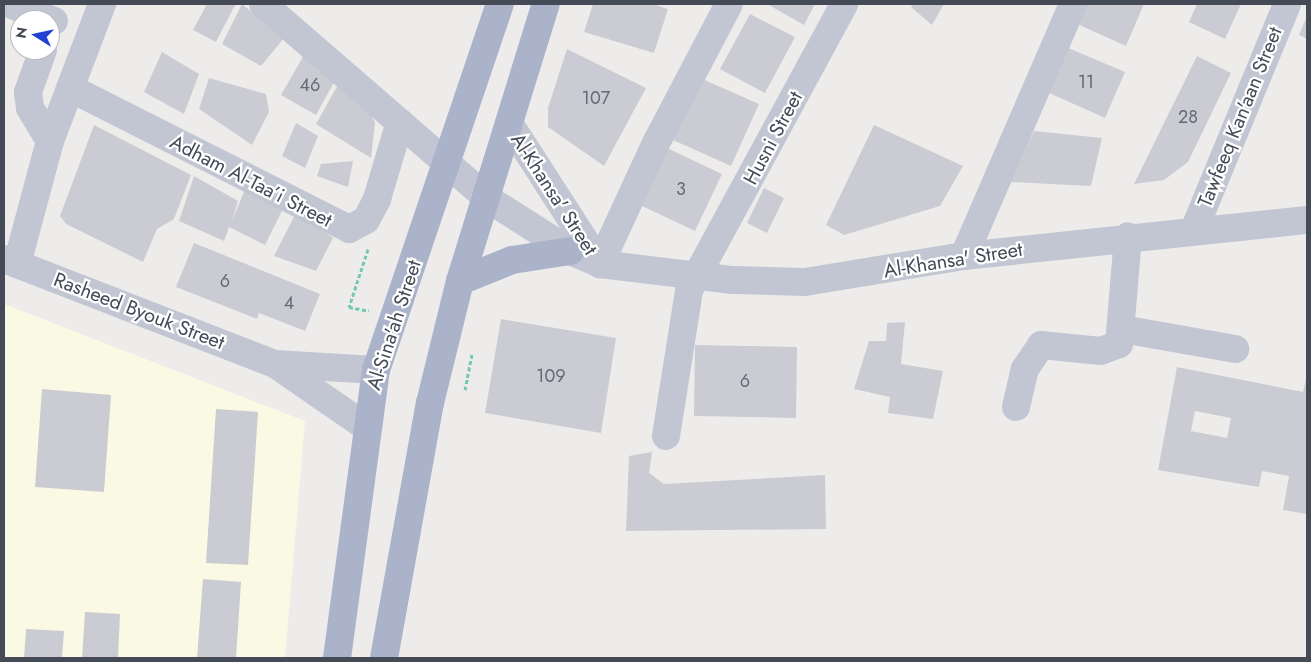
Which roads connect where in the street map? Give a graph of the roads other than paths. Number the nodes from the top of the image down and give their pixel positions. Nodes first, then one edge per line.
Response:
1 (9, 4) edge
2 (102, 4) edge
3 (263, 4) edge
4 (500, 4) edge
5 (546, 4) edge
6 (729, 4) edge
7 (844, 4) edge
8 (1072, 4) edge
9 (1286, 4) edge
10 (27, 10) edge
11 (39, 60) edge
12 (70, 88) junction
13 (400, 122) junction
14 (509, 123) junction
15 (50, 141) junction
16 (447, 165) junction
17 (488, 200) junction
18 (1307, 220) edge
19 (1194, 230) junction
20 (1128, 236) junction
21 (570, 251) junction
22 (964, 256) junction
23 (10, 262) edge
24 (600, 264) junction
25 (700, 273) junction
26 (460, 281) junction
27 (1122, 329) junction
28 (1235, 349) dead end
29 (275, 364) junction
30 (376, 370) junction
31 (1016, 407) dead end
32 (365, 426) junction
33 (666, 436) dead end
34 (337, 658) edge
35 (384, 658) edge

1 - 10 street
2 - 12 street
3 - 13 street, Al-Khansa' Street
4 - 16 main road, Al-Sina'ah Street
5 - 14 main road
6 - 24 street
7 - 25 street, Husni Street
8 - 22 street
9 - 19 street, Tawfeeq Kan'aan Street
11 - 15 street
12 - 13 street, Adham Al-Taa’i Street
12 - 15 street
13 - 16 street, Al-Khansa' Street
14 - 17 main road
14 - 24 street, Al-Khansa' Street
15 - 23 street
16 - 17 street, Al-Khansa' Street
16 - 30 main road, Al-Sina'ah Street
17 - 21 street, Al-Khansa' Street
17 - 26 main road
18 - 19 street, Al-Khansa' Street
19 - 20 street, Al-Khansa' Street
20 - 22 street, Al-Khansa' Street
20 - 27 street
21 - 24 street, Al-Khansa' Street
21 - 26 main road
22 - 25 street, Al-Khansa' Street
23 - 29 street, Rasheed Byouk Street
24 - 25 street, Al-Khansa' Street
25 - 33 street, Husni Street
26 - 35 main road
27 - 28 street
27 - 31 street
29 - 30 street, Rasheed Byouk Street
29 - 32 street, Rasheed Byouk Street
30 - 32 main road, Al-Sina'ah Street
32 - 34 main road, Al-Sina'ah Street

